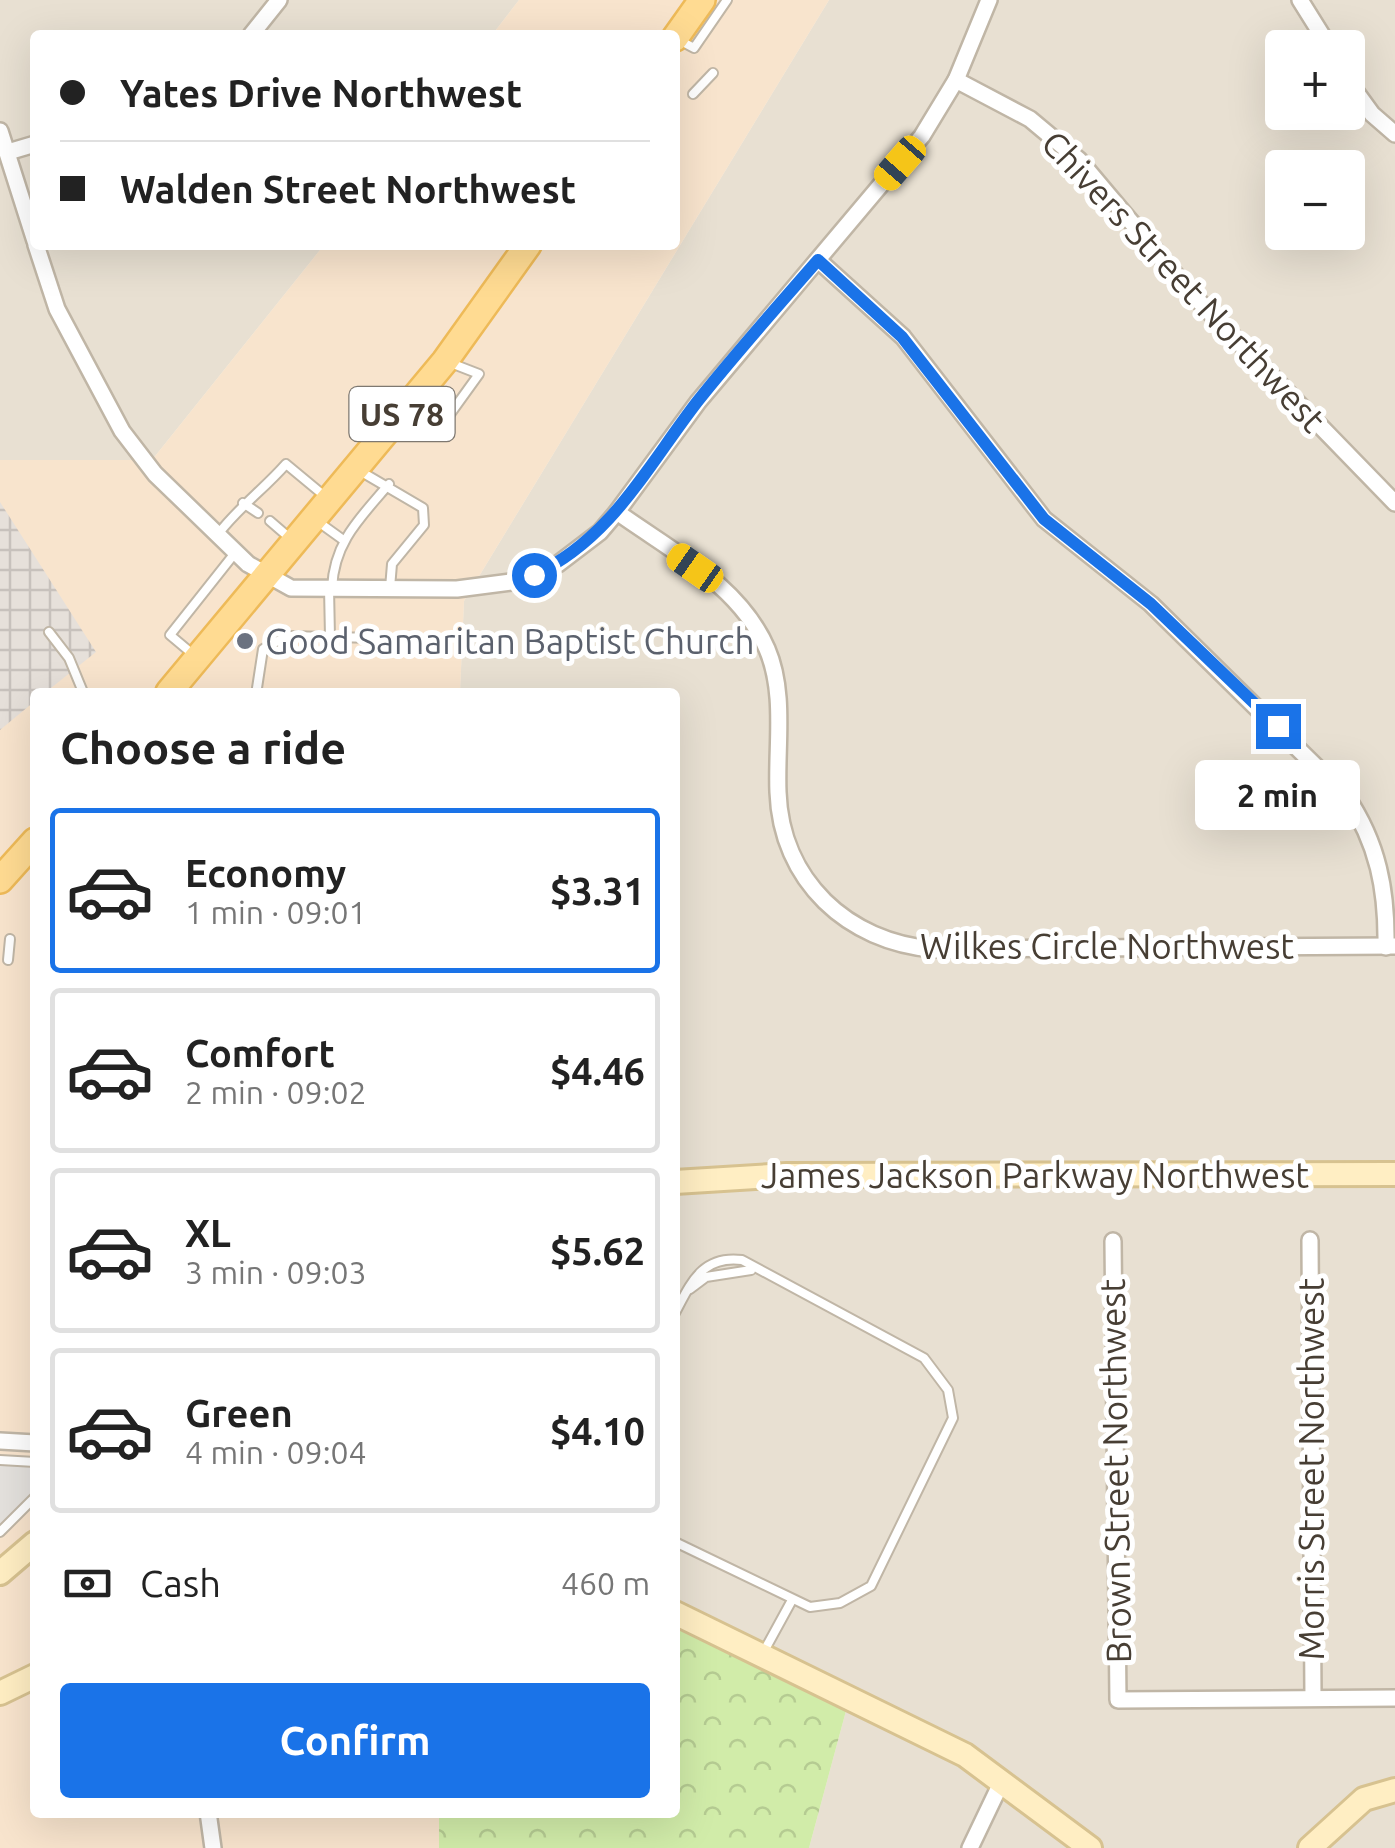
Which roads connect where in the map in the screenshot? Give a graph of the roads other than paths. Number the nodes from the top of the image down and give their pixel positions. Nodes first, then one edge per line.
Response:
1 (279, 0) edge
2 (727, 0) edge
3 (989, 0) edge
4 (1300, 0) edge
5 (695, 2) edge
6 (255, 30) edge
7 (679, 30) edge
8 (1319, 30) edge
9 (680, 41) edge
10 (713, 74) dead end
11 (956, 80) junction
12 (694, 94) dead end
13 (1365, 104) edge
14 (0, 131) edge
15 (1395, 134) edge
16 (30, 145) edge
17 (8, 152) junction
18 (30, 224) edge
19 (38, 250) edge
20 (524, 250) edge
21 (818, 260) junction
22 (445, 360) junction
23 (404, 411) junction
24 (357, 468) junction
25 (388, 484) junction
26 (243, 503) junction
27 (1395, 503) edge
28 (323, 510) junction
29 (617, 512) junction
30 (258, 513) dead end
31 (270, 521) dead end
32 (216, 536) junction
33 (342, 538) junction
34 (295, 543) junction
35 (235, 553) junction
36 (267, 576) junction
37 (331, 588) junction
38 (390, 588) junction
39 (50, 632) dead end
40 (330, 637) junction
41 (376, 638) dead end
42 (198, 659) junction
43 (81, 688) edge
44 (173, 688) edge
45 (257, 688) dead end
46 (30, 846) edge
47 (4, 869) edge
48 (10, 940) dead end
49 (1390, 947) edge
50 (6, 954) edge
51 (1395, 1174) edge
52 (680, 1182) edge
53 (1310, 1240) dead end
54 (1113, 1241) dead end
55 (680, 1304) edge
56 (0, 1441) edge
57 (30, 1443) edge
58 (0, 1460) edge
59 (30, 1462) edge
60 (30, 1501) edge
61 (27, 1504) junction
62 (30, 1507) edge
63 (0, 1532) edge
64 (680, 1544) edge
65 (30, 1547) edge
66 (0, 1572) edge
67 (792, 1600) junction
68 (680, 1615) edge
69 (762, 1655) junction
70 (30, 1678) edge
71 (0, 1693) edge
72 (1313, 1698) junction
73 (1395, 1698) edge
74 (1002, 1781) junction
75 (1395, 1790) edge
76 (209, 1818) edge
77 (213, 1848) edge
78 (970, 1848) edge
79 (1090, 1848) edge
80 (1310, 1848) edge

1 - 6 street
2 - 9 lane
3 - 11 street
4 - 8 street
5 - 7 main road
10 - 12 lane
11 - 21 street
11 - 27 street, Chivers Street Northwest
13 - 15 street
14 - 17 street
16 - 17 street
17 - 18 street
19 - 32 street
20 - 22 main road, US 78
21 - 29 street
21 - 49 street
22 - 23 main road, US 78
22 - 23 lane
23 - 24 main road, US 78
24 - 25 lane
24 - 28 main road, US 78
25 - 33 lane
25 - 38 lane
26 - 28 lane
26 - 30 lane
26 - 32 lane
28 - 33 lane
28 - 34 main road, US 78
29 - 38 street
29 - 49 street, Wilkes Circle Northwest
31 - 34 lane
32 - 35 street
33 - 37 lane
34 - 36 main road, US 78
35 - 36 street
35 - 42 lane
36 - 37 street
36 - 42 main road, US 78
37 - 38 street
37 - 40 lane
39 - 43 lane
40 - 41 lane
40 - 45 lane
42 - 44 main road, US 78
46 - 47 main road
48 - 50 lane
51 - 52 main road, James Jackson Parkway Northwest
53 - 72 street, Morris Street Northwest
54 - 72 street, Brown Street Northwest
55 - 67 lane
56 - 57 street
58 - 59 lane
60 - 61 lane
61 - 62 lane
61 - 63 lane
64 - 67 lane
65 - 66 main road
67 - 69 lane
68 - 69 main road
69 - 74 main road
70 - 71 main road
72 - 73 street
74 - 78 street
74 - 79 main road
75 - 80 main road
76 - 77 street

